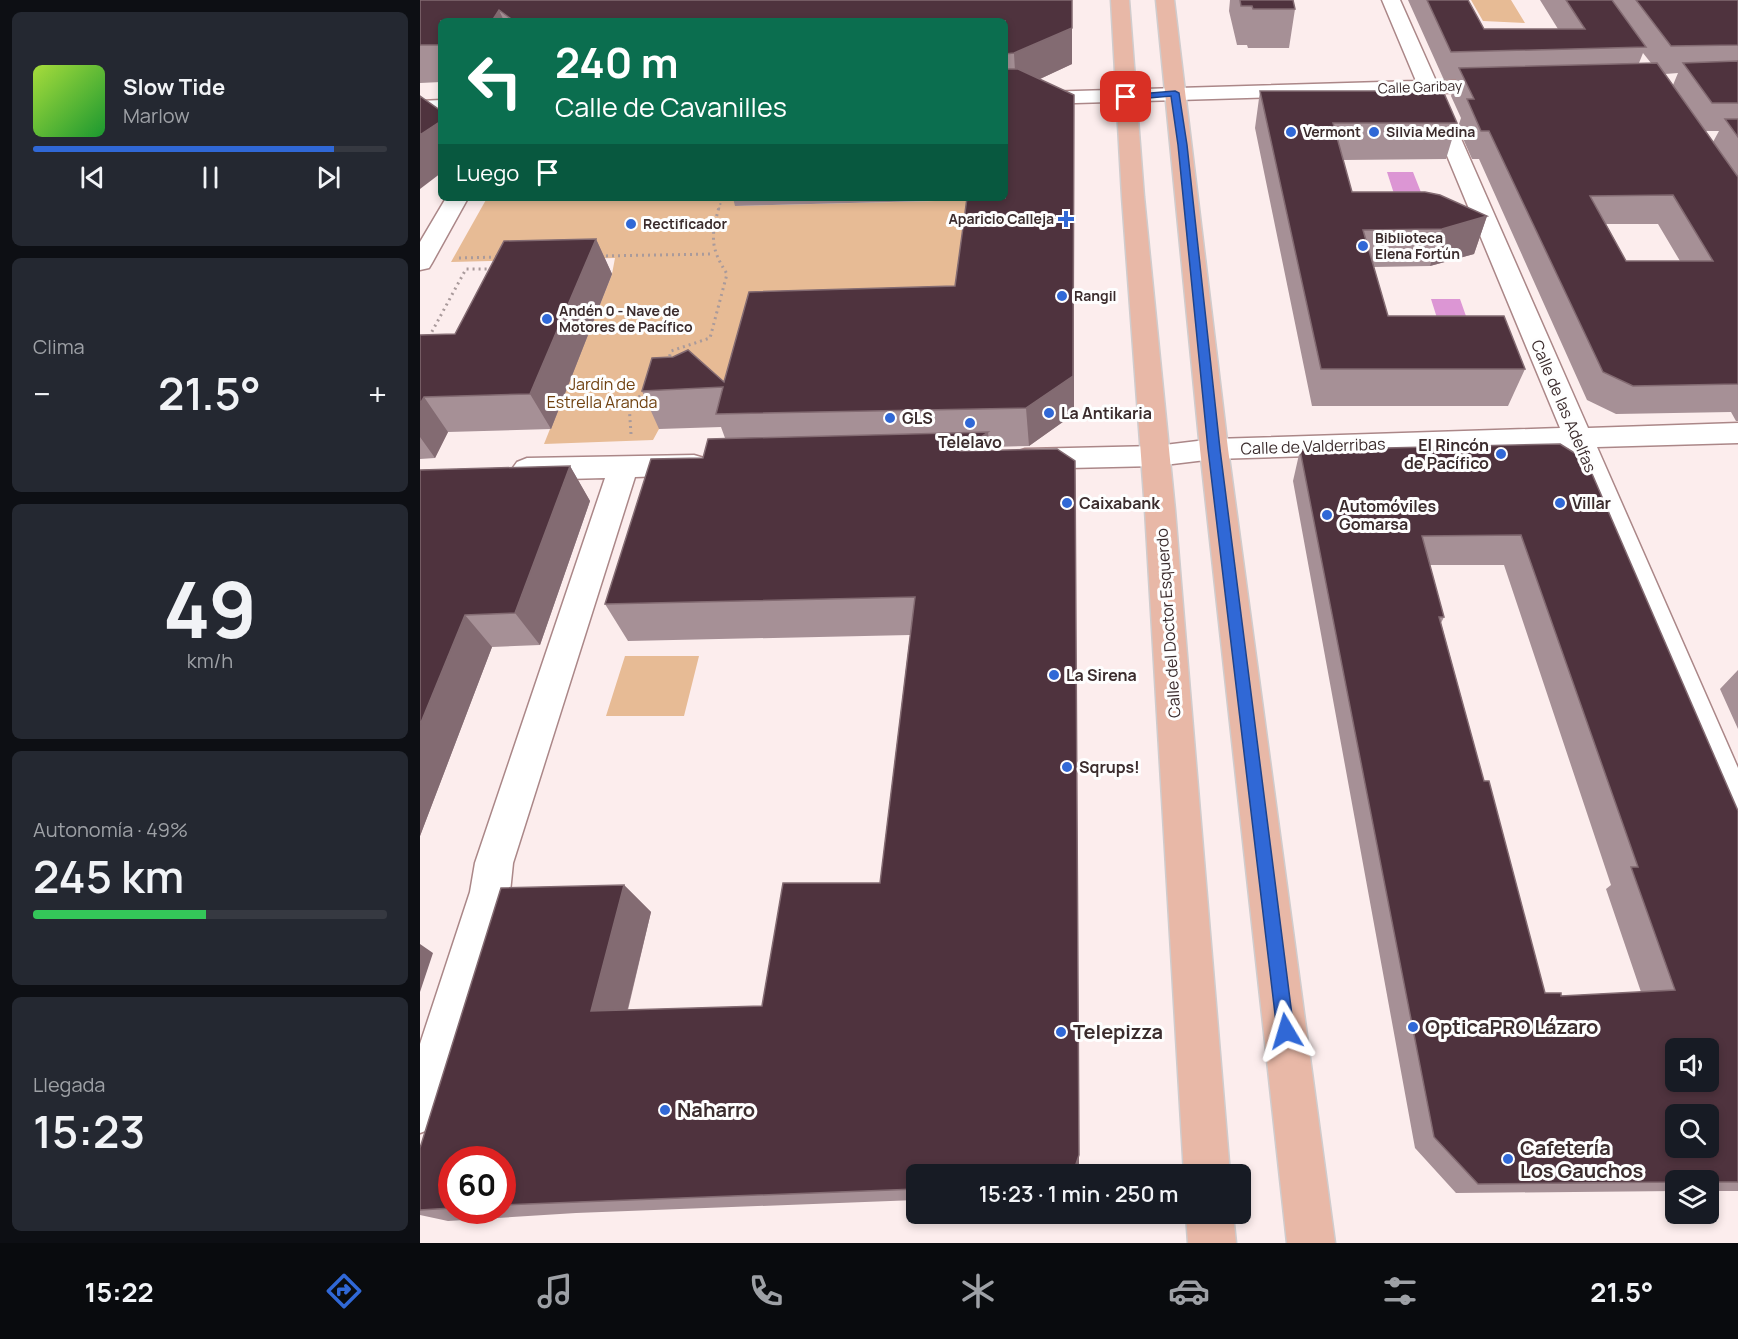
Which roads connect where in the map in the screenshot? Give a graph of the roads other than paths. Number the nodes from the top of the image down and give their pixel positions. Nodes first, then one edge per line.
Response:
1 (1120, 0) edge
2 (1165, 0) edge
3 (1391, 0) edge
4 (1513, 85) edge
5 (1428, 87) junction
6 (1175, 93) junction
7 (1126, 97) junction
8 (1008, 99) edge
9 (420, 106) edge
10 (438, 106) edge
11 (451, 201) edge
12 (454, 201) edge
13 (420, 219) edge
14 (421, 261) edge
15 (1738, 433) edge
16 (1577, 437) junction
17 (1214, 449) junction
18 (1156, 456) junction
19 (1002, 459) edge
20 (719, 465) edge
21 (624, 466) junction
22 (500, 470) edge
23 (1738, 811) edge
24 (420, 1111) edge
25 (1206, 1164) edge
26 (1211, 1224) edge
27 (1212, 1243) edge
28 (1311, 1243) edge

1 - 7 main road, Calle del Doctor Esquerdo
2 - 6 main road
3 - 5 street, Calle de las Adelfas
4 - 5 street, Calle Garibay
5 - 6 street, Calle Garibay
5 - 16 street, Calle de las Adelfas
6 - 7 street, Calle Garibay
6 - 17 main road
7 - 8 street, Calle Garibay
7 - 18 main road, Calle del Doctor Esquerdo
9 - 10 street
11 - 13 street
12 - 14 street
15 - 16 street, Calle de Valderribas
16 - 17 street, Calle de Valderribas
16 - 23 street, Calle de las Adelfas
17 - 18 street, Calle de Valderribas
17 - 28 main road
18 - 19 street, Calle de Valderribas
18 - 25 main road, Calle del Doctor Esquerdo
20 - 21 street
21 - 22 street
21 - 24 street
26 - 27 main road

